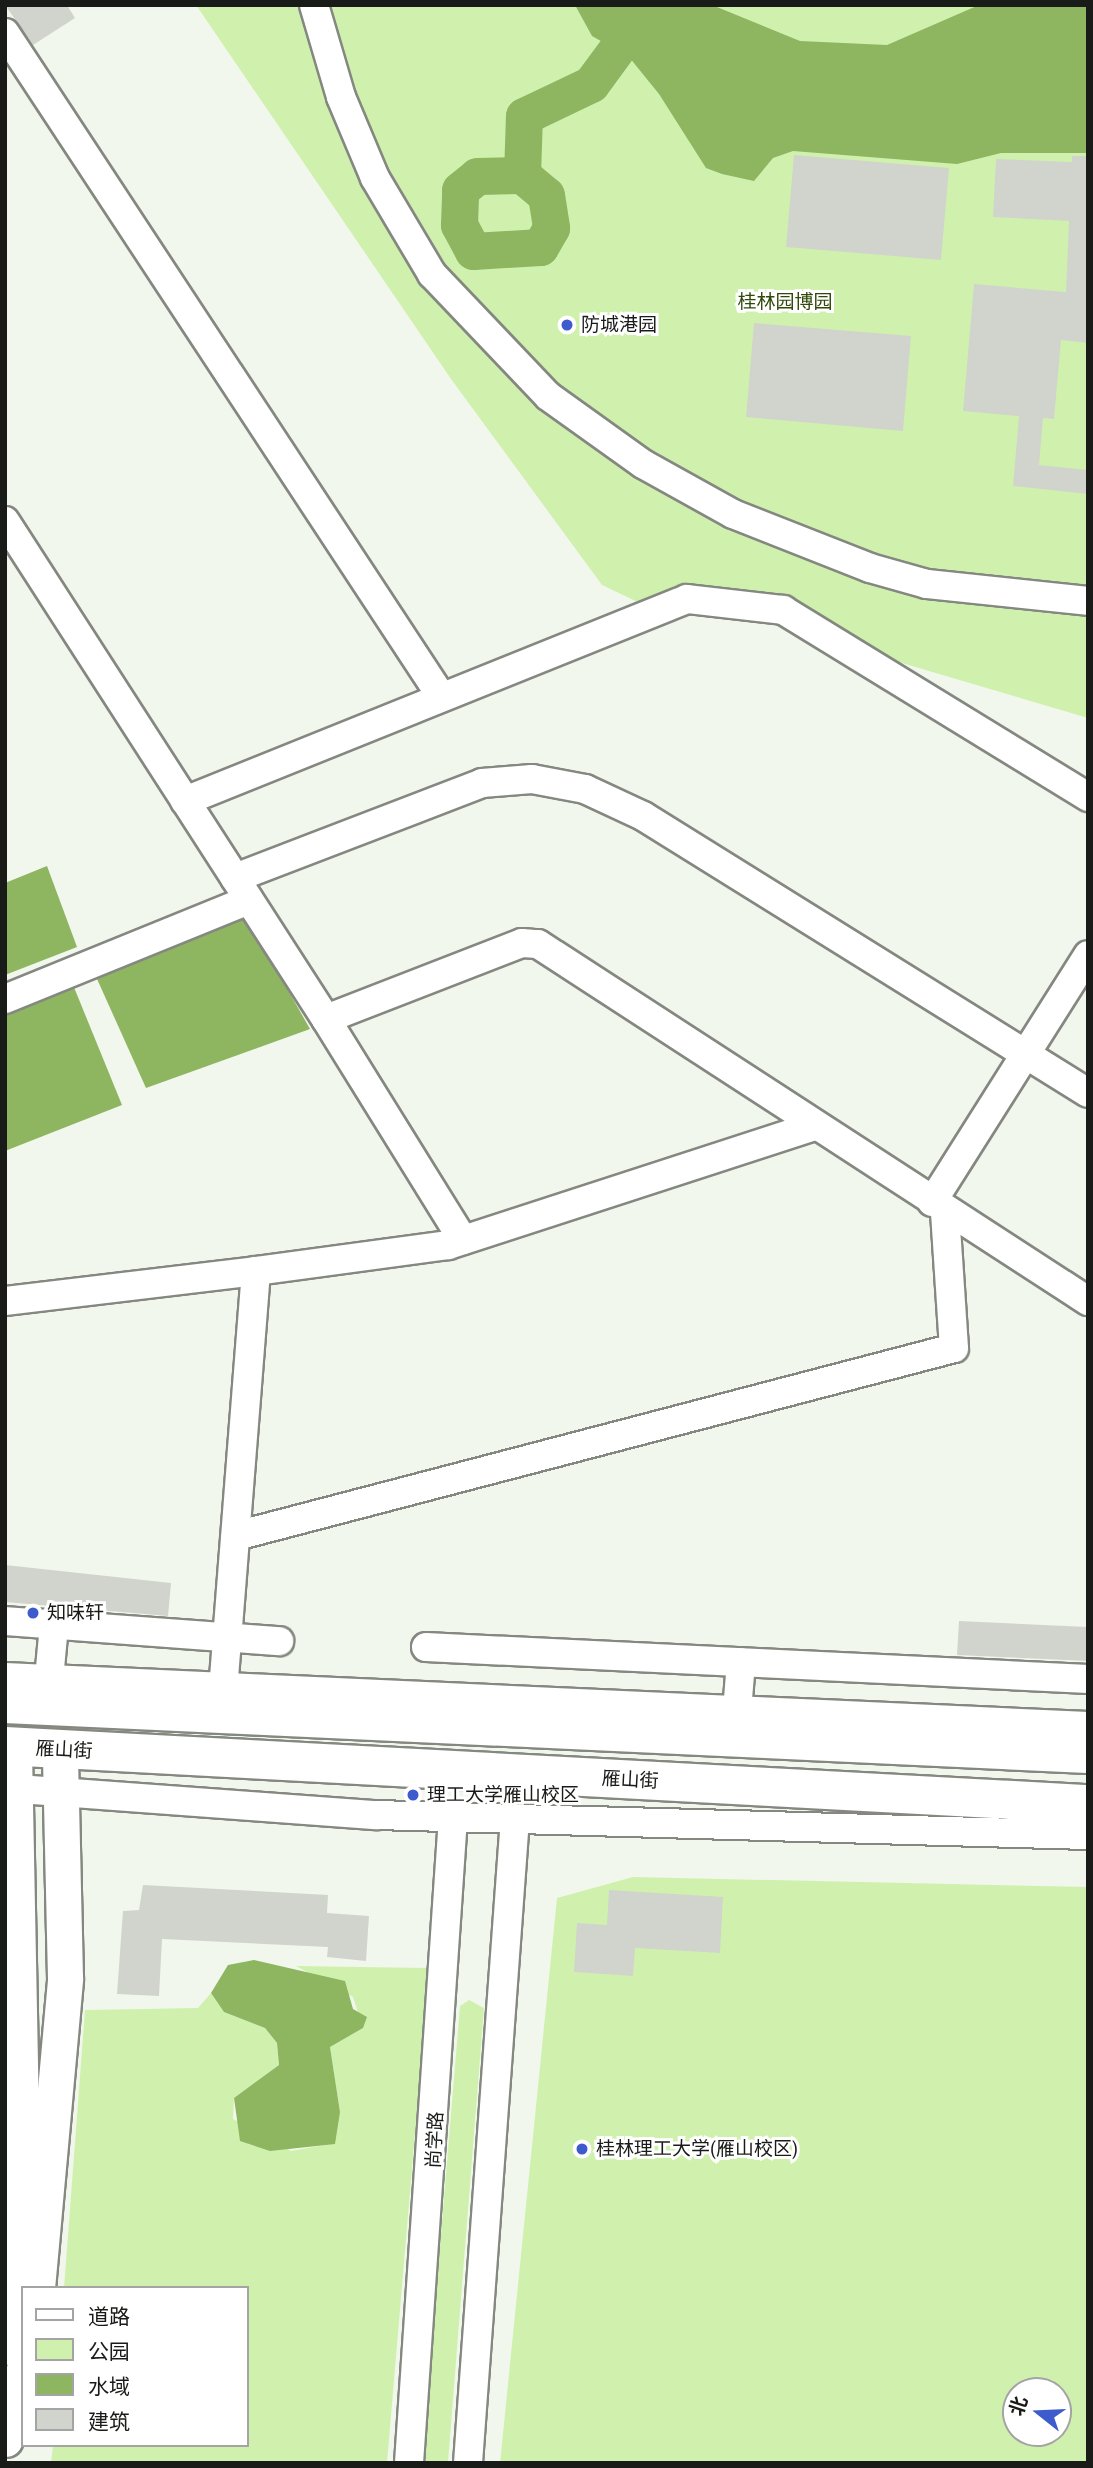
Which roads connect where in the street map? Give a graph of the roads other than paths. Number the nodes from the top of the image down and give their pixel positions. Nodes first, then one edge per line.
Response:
1 (314, 5) edge
2 (5, 33) edge
3 (5, 521) edge
4 (1088, 601) edge
5 (441, 696) junction
6 (1088, 797) edge
7 (185, 801) junction
8 (242, 889) junction
9 (1088, 955) edge
10 (5, 999) edge
11 (326, 1019) junction
12 (1027, 1055) junction
13 (1088, 1093) edge
14 (812, 1127) junction
15 (939, 1206) junction
16 (463, 1240) junction
17 (256, 1271) junction
18 (5, 1301) edge
19 (1088, 1301) edge
20 (236, 1536) junction
21 (5, 1621) edge
22 (54, 1625) junction
23 (228, 1637) junction
24 (279, 1641) dead end
25 (426, 1647) dead end
26 (741, 1662) junction
27 (5, 1677) edge
28 (48, 1679) junction
29 (1088, 1679) edge
30 (223, 1701) junction
31 (5, 1704) edge
32 (737, 1711) junction
33 (1088, 1726) edge
34 (9, 1747) edge
35 (60, 1750) junction
36 (1088, 1754) edge
37 (11, 1789) edge
38 (61, 1793) junction
39 (1088, 1804) edge
40 (453, 1817) junction
41 (515, 1819) junction
42 (1088, 1835) edge
43 (37, 2286) edge
44 (5, 2347) edge
45 (21, 2379) edge
46 (5, 2439) edge
47 (410, 2463) edge
48 (468, 2463) edge

1 - 4 street
2 - 5 street
3 - 7 street
5 - 6 street
5 - 7 street
7 - 8 street
8 - 10 street
8 - 11 street
8 - 12 street
9 - 12 street
11 - 14 street
11 - 16 street
12 - 13 street
12 - 15 street
14 - 15 street
14 - 16 street
15 - 19 street
15 - 20 street
16 - 17 street
17 - 18 street
17 - 20 street
20 - 23 street
21 - 22 street
22 - 23 street
22 - 28 street
23 - 24 street
23 - 30 street
25 - 26 street
26 - 29 street
26 - 32 street
27 - 28 street
28 - 30 street
30 - 31 highway
30 - 32 street
30 - 36 highway
32 - 33 street
34 - 35 highway, 雁山街
34 - 37 main road
35 - 38 main road
35 - 39 highway, 雁山街
37 - 38 street
37 - 44 main road
38 - 40 street
38 - 43 main road
40 - 41 street
40 - 47 street, 尚学路
41 - 42 street
41 - 48 street
45 - 46 main road

